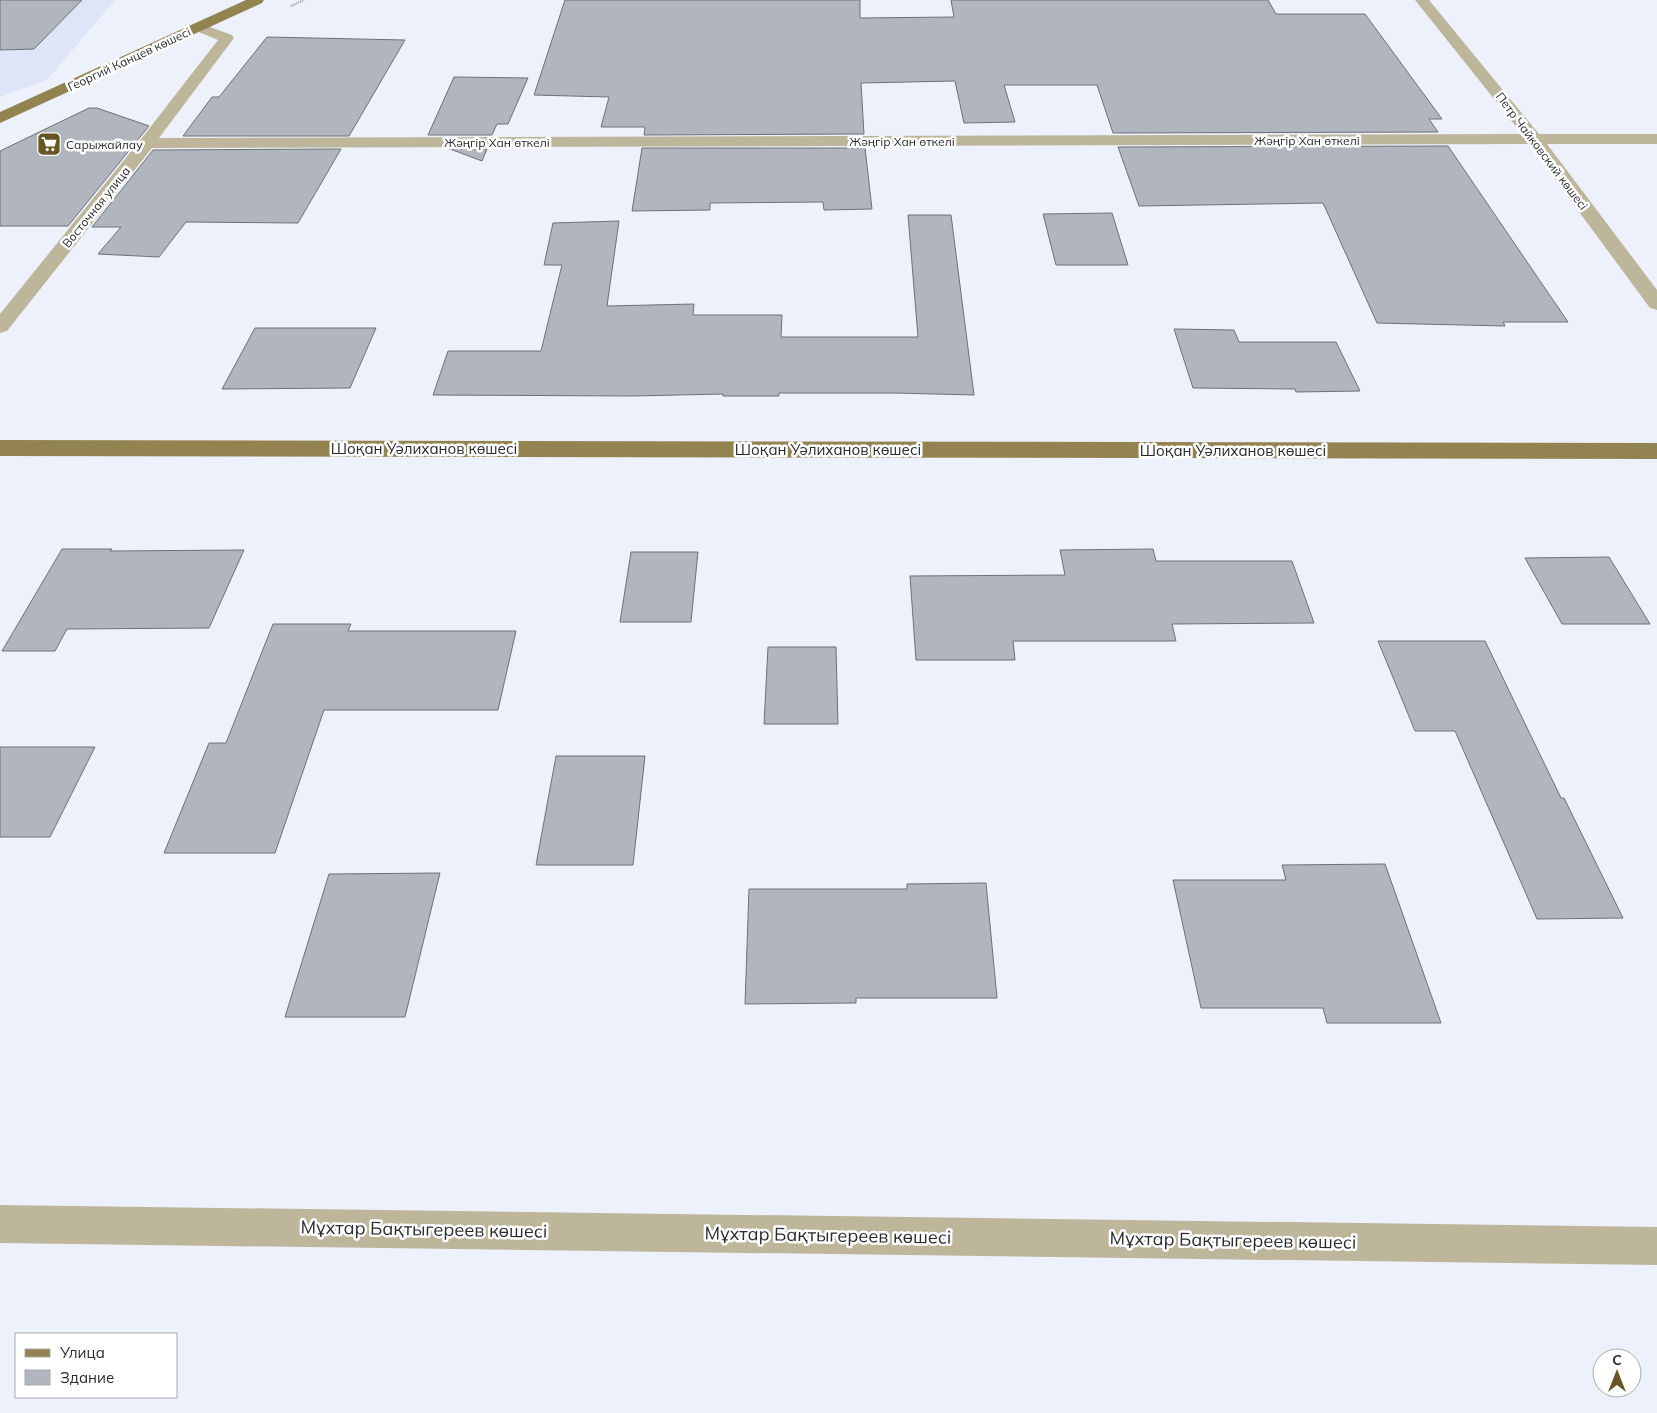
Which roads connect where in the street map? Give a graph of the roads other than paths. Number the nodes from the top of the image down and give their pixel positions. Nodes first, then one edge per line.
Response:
1 (257, 0) edge
2 (1422, 0) edge
3 (199, 27) junction
4 (0, 118) edge
5 (1534, 139) junction
6 (1657, 139) edge
7 (147, 143) junction
8 (1657, 304) edge
9 (0, 327) edge
10 (0, 448) edge
11 (1657, 451) edge
12 (0, 1224) edge
13 (1657, 1246) edge

1 - 3 main road, Георгий Канцев көшесі
2 - 5 street, Петр Чайковский көшесі
3 - 4 main road, Георгий Канцев көшесі
3 - 7 street, Восточная улица
5 - 6 street, Жәңгір Хан өткелі
5 - 7 street, Жәңгір Хан өткелі
5 - 8 street, Петр Чайковский көшесі
7 - 9 street, Восточная улица
10 - 11 main road, Шоқан Уәлиханов көшесі
12 - 13 street, Мұхтар Бақтыгереев көшесі

